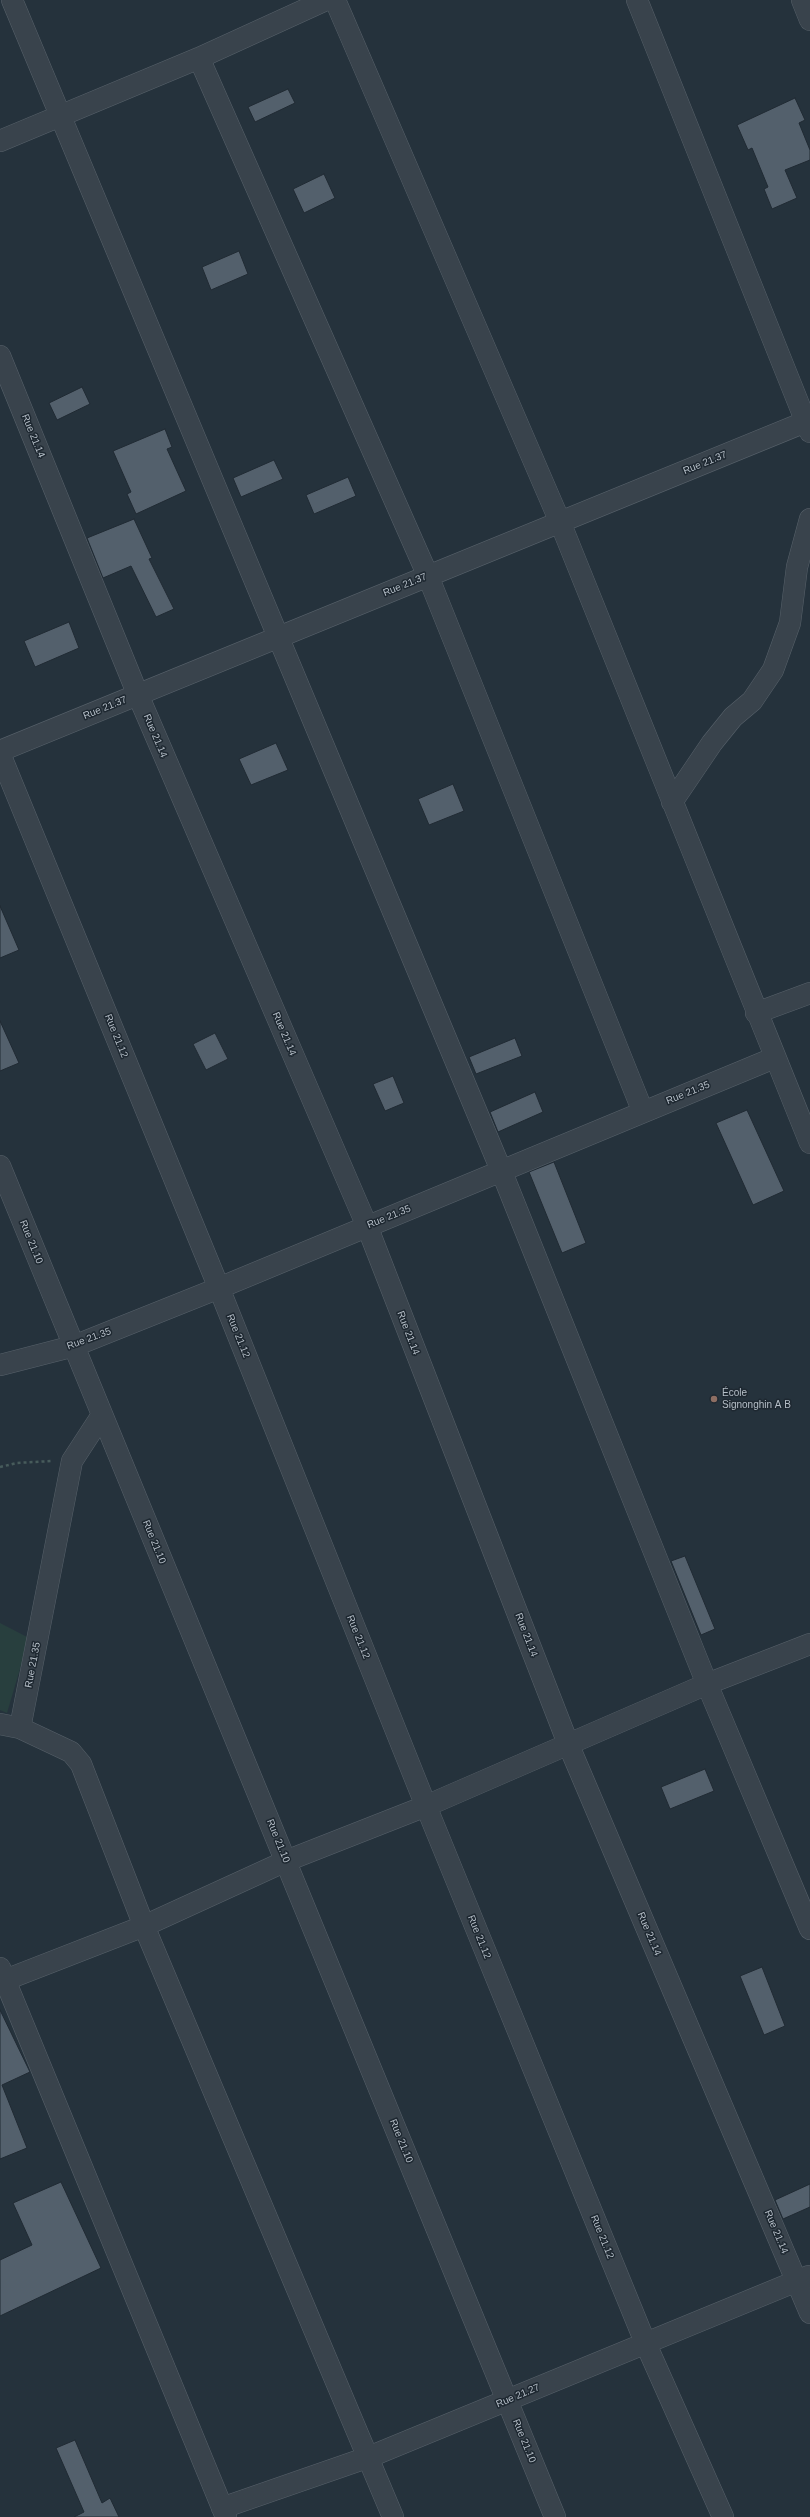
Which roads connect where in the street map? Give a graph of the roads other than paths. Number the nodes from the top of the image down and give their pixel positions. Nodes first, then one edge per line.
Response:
1 (12, 0) edge
2 (326, 0) edge
3 (335, 0) edge
4 (638, 0) edge
5 (802, 0) edge
6 (810, 20) edge
7 (199, 58) junction
8 (59, 116) junction
9 (0, 141) edge
10 (0, 356) edge
11 (809, 424) edge
12 (810, 518) edge
13 (560, 522) junction
14 (428, 576) junction
15 (278, 637) junction
16 (138, 695) junction
17 (0, 751) edge
18 (0, 754) edge
19 (672, 802) junction
20 (810, 994) edge
21 (756, 1013) junction
22 (774, 1058) junction
23 (643, 1112) junction
24 (810, 1143) edge
25 (0, 1166) edge
26 (501, 1170) junction
27 (367, 1226) junction
28 (219, 1288) junction
29 (74, 1346) junction
30 (0, 1365) edge
31 (102, 1414) junction
32 (810, 1644) edge
33 (707, 1684) junction
34 (0, 1724) edge
35 (20, 1728) junction
36 (569, 1746) junction
37 (426, 1806) junction
38 (286, 1861) junction
39 (144, 1926) junction
40 (810, 1929) edge
41 (2, 1977) edge
42 (804, 2278) edge
43 (810, 2313) edge
44 (645, 2342) junction
45 (507, 2400) junction
46 (369, 2457) junction
47 (224, 2513) edge
48 (393, 2517) edge
49 (555, 2517) edge
50 (723, 2517) edge

1 - 8 street
2 - 7 street
3 - 13 street
4 - 11 street
5 - 6 street
7 - 8 street
7 - 14 street
8 - 9 street
8 - 15 street
10 - 16 street, Rue 21.14
11 - 13 street, Rue 21.37
12 - 19 street
13 - 14 street, Rue 21.37
13 - 19 street
14 - 15 street, Rue 21.37
14 - 23 street
15 - 16 street, Rue 21.37
15 - 26 street
16 - 17 street, Rue 21.37
16 - 27 street, Rue 21.14
18 - 28 street, Rue 21.12
19 - 21 street
20 - 21 street
21 - 22 street
22 - 23 street, Rue 21.35
22 - 24 street
23 - 26 street, Rue 21.35
25 - 29 street, Rue 21.10
26 - 27 street, Rue 21.35
26 - 33 street
27 - 28 street, Rue 21.35
27 - 36 street, Rue 21.14
28 - 29 street, Rue 21.35
28 - 37 street, Rue 21.12
29 - 30 street, Rue 21.35
29 - 31 street, Rue 21.10
31 - 35 street, Rue 21.35
31 - 38 street, Rue 21.10
32 - 33 street
33 - 36 street
33 - 40 street
34 - 35 street
35 - 39 street
36 - 37 street
36 - 42 street, Rue 21.14
37 - 38 street
37 - 44 street, Rue 21.12
38 - 39 street
38 - 45 street, Rue 21.10
39 - 41 street
39 - 46 street
41 - 47 street
42 - 43 street, Rue 21.14
42 - 44 street, Rue 21.27
44 - 45 street, Rue 21.27
44 - 50 street, Rue 21.12
45 - 46 street, Rue 21.27
45 - 49 street, Rue 21.10
46 - 47 street, Rue 21.27
46 - 48 street

